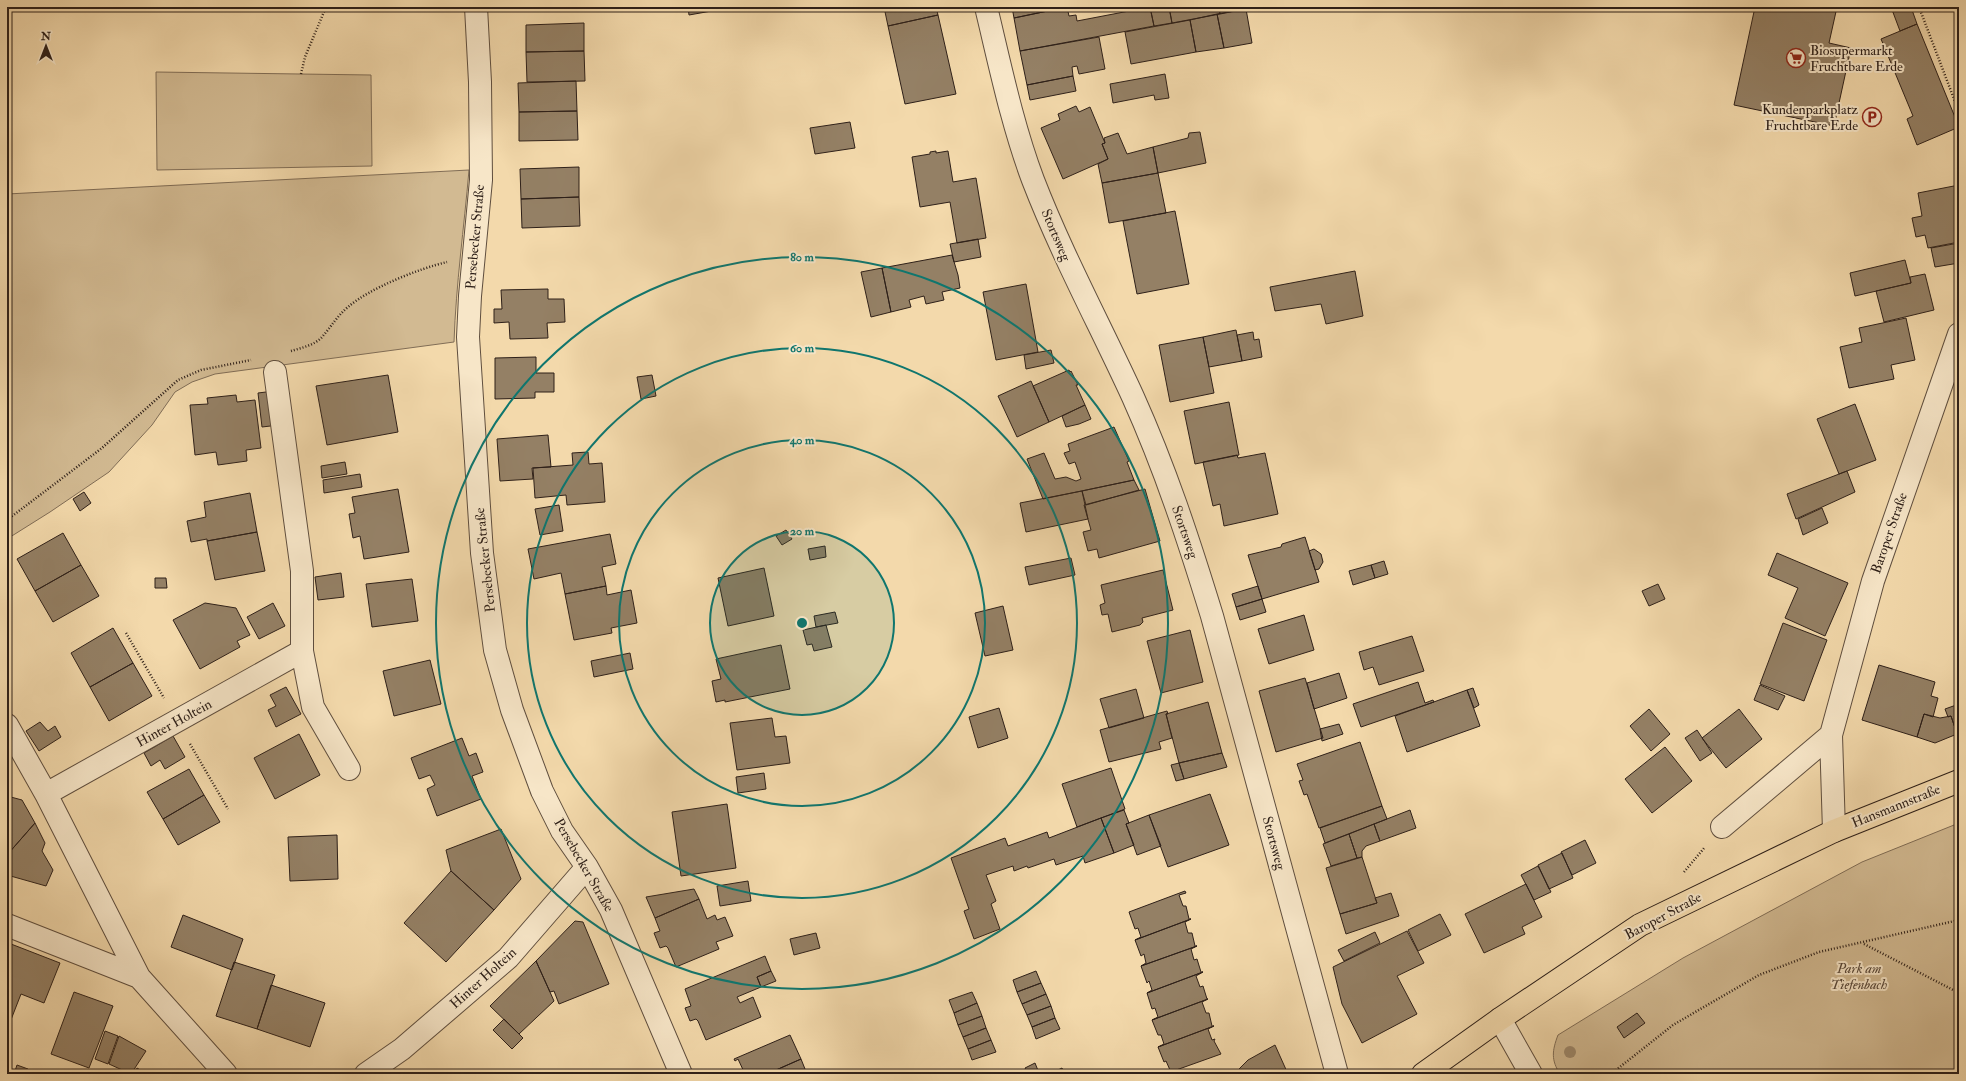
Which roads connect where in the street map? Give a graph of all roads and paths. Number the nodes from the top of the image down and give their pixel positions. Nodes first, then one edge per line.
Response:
1 (326, 7) edge
2 (476, 7) edge
3 (986, 7) edge
4 (1919, 7) edge
5 (301, 74) dead end
6 (1959, 112) edge
7 (474, 255) junction
8 (1959, 334) edge
9 (286, 352) dead end
10 (253, 360) dead end
11 (275, 372) dead end
12 (7, 520) edge
13 (302, 651) junction
14 (7, 725) edge
15 (1831, 735) junction
16 (349, 769) dead end
17 (1959, 781) edge
18 (46, 794) junction
19 (1722, 827) dead end
20 (1834, 831) junction
21 (587, 867) junction
22 (1959, 920) edge
23 (7, 925) edge
24 (1863, 943) junction
25 (139, 977) junction
26 (1959, 993) edge
27 (1500, 1019) junction
28 (226, 1074) edge
29 (366, 1074) edge
30 (681, 1074) edge
31 (1337, 1074) edge
32 (1424, 1074) edge
33 (1531, 1074) edge
34 (1611, 1074) edge

1 - 5 path
2 - 7 street, Persebecker Straße
3 - 31 street, Stortsweg
4 - 6 path
7 - 9 path
7 - 21 street, Persebecker Straße
8 - 15 street, Baroper Straße
10 - 12 path
11 - 13 street
13 - 16 street
13 - 18 street, Hinter Holtein
14 - 18 street
15 - 19 street
15 - 20 street, Baroper Straße
17 - 20 main road, Hansmannstraße
18 - 25 street
20 - 27 main road, Baroper Straße
21 - 29 street, Hinter Holtein
21 - 30 street, Persebecker Straße
22 - 24 path
23 - 25 street
24 - 26 path
24 - 34 path
25 - 28 street
27 - 32 main road, Baroper Straße
27 - 33 street

